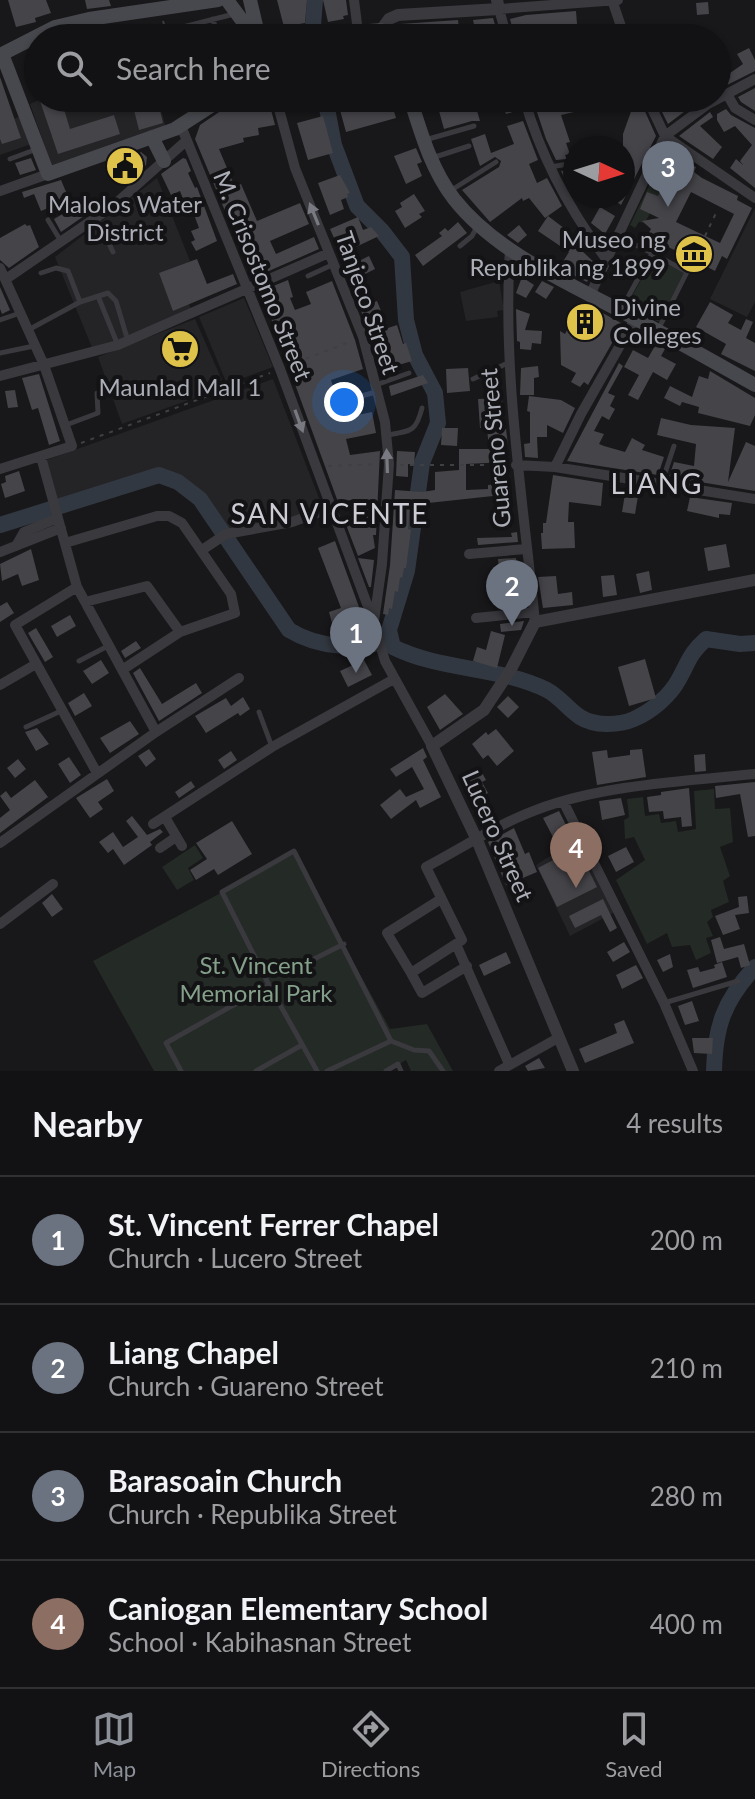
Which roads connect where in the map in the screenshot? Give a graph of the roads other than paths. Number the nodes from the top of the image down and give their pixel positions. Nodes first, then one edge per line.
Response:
1 (218, 0) edge
2 (227, 0) edge
3 (250, 0) edge
4 (354, 0) edge
5 (612, 0) edge
6 (618, 0) edge
7 (498, 4) edge
8 (150, 6) edge
9 (239, 13) junction
10 (213, 19) junction
11 (68, 24) edge
12 (194, 24) edge
13 (214, 24) edge
14 (247, 24) edge
15 (254, 24) edge
16 (357, 24) edge
17 (388, 24) edge
18 (503, 24) edge
19 (620, 24) edge
20 (24, 42) edge
21 (1, 54) edge
22 (755, 79) edge
23 (731, 92) edge
24 (731, 101) edge
25 (202, 112) edge
26 (280, 112) edge
27 (415, 112) edge
28 (528, 112) edge
29 (654, 112) edge
30 (700, 112) edge
31 (755, 120) edge
32 (181, 126) junction
33 (474, 126) dead end
34 (665, 136) junction
35 (152, 137) junction
36 (186, 141) junction
37 (424, 141) junction
38 (469, 146) dead end
39 (38, 149) junction
40 (10, 159) dead end
41 (431, 159) junction
42 (164, 161) junction
43 (496, 162) dead end
44 (563, 165) edge
45 (549, 167) junction
46 (48, 174) junction
47 (0, 191) edge
48 (449, 192) junction
49 (755, 198) edge
50 (97, 218) junction
51 (48, 220) dead end
52 (479, 225) junction
53 (618, 236) junction
54 (62, 243) junction
55 (460, 246) dead end
56 (510, 248) junction
57 (113, 252) dead end
58 (329, 253) junction
59 (652, 253) junction
60 (607, 260) junction
61 (333, 264) junction
62 (0, 268) edge
63 (41, 273) dead end
64 (308, 276) dead end
65 (6, 279) junction
66 (246, 288) junction
67 (590, 295) junction
68 (98, 296) junction
69 (80, 302) junction
70 (620, 311) junction
71 (21, 313) junction
72 (635, 319) junction
73 (0, 320) edge
74 (29, 329) junction
75 (657, 331) junction
76 (123, 343) junction
77 (36, 346) junction
78 (0, 353) edge
79 (511, 362) junction
80 (44, 365) junction
81 (409, 373) dead end
82 (0, 376) edge
83 (473, 379) dead end
84 (755, 385) edge
85 (376, 388) junction
86 (97, 393) dead end
87 (354, 398) dead end
88 (422, 408) dead end
89 (65, 425) junction
90 (386, 435) junction
91 (674, 446) dead end
92 (41, 457) junction
93 (516, 465) junction
94 (555, 467) junction
95 (0, 469) edge
96 (662, 483) junction
97 (755, 499) edge
98 (331, 508) junction
99 (59, 519) junction
100 (65, 543) junction
101 (526, 549) junction
102 (202, 550) junction
103 (0, 552) edge
104 (469, 554) dead end
105 (755, 580) edge
106 (77, 587) junction
107 (85, 602) junction
108 (535, 617) junction
109 (476, 618) dead end
110 (375, 628) junction
111 (180, 632) junction
112 (109, 646) junction
113 (79, 661) dead end
114 (36, 664) junction
115 (122, 670) junction
116 (239, 678) dead end
117 (394, 679) junction
118 (0, 685) edge
119 (62, 710) junction
120 (259, 712) dead end
121 (26, 727) dead end
122 (156, 732) junction
123 (432, 746) junction
124 (272, 747) junction
125 (97, 773) junction
126 (755, 774) edge
127 (563, 801) junction
128 (165, 817) junction
129 (153, 824) dead end
130 (477, 840) junction
131 (0, 843) edge
132 (160, 848) dead end
133 (53, 884) dead end
134 (441, 899) junction
135 (0, 924) edge
136 (344, 944) junction
137 (456, 944) junction
138 (308, 962) dead end
139 (467, 966) junction
140 (411, 973) junction
141 (738, 981) dead end
142 (269, 985) junction
143 (664, 1003) junction
144 (558, 1038) junction
145 (391, 1041) junction
146 (302, 1045) junction
147 (509, 1064) junction
148 (181, 1071) edge
149 (256, 1071) edge
150 (317, 1071) edge
151 (327, 1071) edge
152 (386, 1071) edge
153 (401, 1071) edge
154 (443, 1071) edge
155 (499, 1071) edge
156 (573, 1071) edge
157 (693, 1071) edge

1 - 8 main road
2 - 9 main road
3 - 15 main road
4 - 16 street
5 - 6 street
5 - 7 street
5 - 19 street
7 - 17 street
7 - 18 street
8 - 11 main road
9 - 10 lane
9 - 14 main road
10 - 12 lane
10 - 13 lane
20 - 21 main road
21 - 39 main road
22 - 23 street
24 - 31 street
25 - 32 main road
58 -> 26 street, Tanjeco Street
27 - 37 main road
28 - 45 street
29 - 34 street
30 - 34 street
32 - 35 main road
32 - 36 street, M. Crisostomo Street
33 - 37 lane
34 - 49 street
34 - 53 street
35 - 42 main road
35 - 46 main road
36 - 42 street
36 - 66 street, M. Crisostomo Street
37 - 41 main road
38 - 41 lane
39 - 40 lane
39 - 46 main road
41 - 48 main road
42 - 50 street
43 - 48 lane
44 - 45 lane
45 - 60 street
46 - 47 street
48 - 52 main road
50 - 54 street
50 - 57 lane
51 - 54 lane
52 - 55 lane
52 - 56 main road
53 - 59 lane
53 - 60 street
54 - 65 street
56 - 67 main road
56 - 79 street, Guareno Street
58 - 61 street, Tanjeco Street
58 - 66 street
59 - 70 lane
59 - 75 lane
60 - 67 street
61 - 64 lane
61 - 85 street, Tanjeco Street
62 - 65 street
63 - 69 lane
65 - 71 street
66 - 76 street
66 -> 98 street, M. Crisostomo Street
67 - 70 main road
68 - 69 lane
68 - 76 lane
68 - 76 lane
69 - 74 lane
70 - 72 main road
71 - 73 lane
71 - 74 street
72 - 75 main road
72 - 94 street
74 - 77 street
75 - 84 main road
76 - 80 street
77 - 78 lane
77 - 80 street
79 - 83 lane
79 - 93 street, Guareno Street
80 - 82 street
80 - 89 street
81 - 85 lane
85 - 87 lane
85 - 90 street, Tanjeco Street
86 - 89 lane
88 - 90 lane
89 - 92 street
110 -> 90 street, Tanjeco Street
91 - 96 lane
92 - 95 street
92 - 99 street
93 - 94 street
93 - 101 street, Guareno Street
94 - 96 street
96 - 97 street
98 - 102 street
98 - 110 street, M. Crisostomo Street
99 - 100 street
99 - 103 street
100 - 102 street
100 - 106 street
101 - 104 street
101 - 108 street, Guareno Street
102 - 111 street
105 - 108 street
106 - 107 street
106 - 114 street
107 - 111 street
107 - 112 street
108 - 109 street
108 - 123 street
110 - 117 street, Lucero Street
111 - 115 street
112 - 113 lane
112 - 115 street
114 - 118 street
114 - 119 street
115 - 122 street
116 - 122 street
117 - 123 street, Lucero Street
117 - 124 street
119 - 121 lane
119 - 125 street
120 - 124 lane
122 - 125 street
123 - 130 street, Lucero Street
124 - 128 street
125 - 131 street
126 - 127 street
127 - 130 street
127 - 143 street
128 - 129 street
128 - 132 street
130 - 134 street
130 - 144 street, Lucero Street
133 - 135 street
134 - 137 street
134 - 140 street
136 - 138 lane
136 - 142 lane
136 - 145 lane
137 - 139 street
137 - 140 street
139 - 140 street
139 - 147 street
141 - 143 lane
142 - 146 lane
142 - 148 lane
143 - 157 street
144 - 147 street
144 - 156 street, Lucero Street
145 - 151 lane
145 - 154 lane
146 - 149 lane
146 - 150 lane
147 - 155 street
152 - 153 lane

